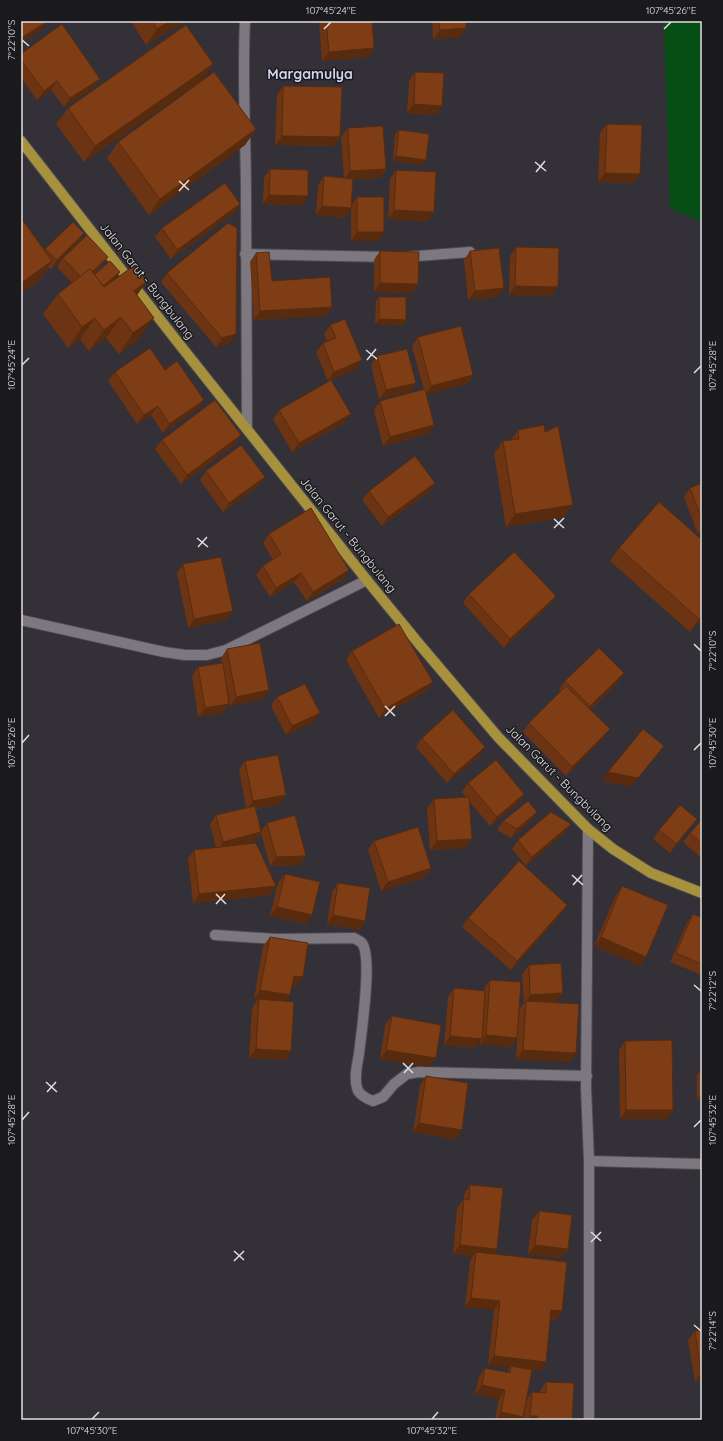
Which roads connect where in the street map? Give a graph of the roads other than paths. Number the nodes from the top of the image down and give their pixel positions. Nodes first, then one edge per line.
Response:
1 (245, 21) edge
2 (21, 141) edge
3 (470, 252) edge
4 (245, 254) junction
5 (247, 428) junction
6 (367, 580) junction
7 (21, 620) edge
8 (588, 829) junction
9 (702, 894) edge
10 (215, 935) dead end
11 (586, 1076) junction
12 (589, 1161) junction
13 (702, 1164) edge
14 (589, 1420) edge

1 - 4 street
2 - 5 main road, Jalan Garut - Bungbulang
3 - 4 street
4 - 5 street
5 - 6 main road, Jalan Garut - Bungbulang
6 - 7 street
6 - 8 main road, Jalan Garut - Bungbulang
8 - 9 main road, Jalan Garut - Bungbulang
8 - 11 street
10 - 11 street
11 - 12 street
12 - 13 street
12 - 14 street

